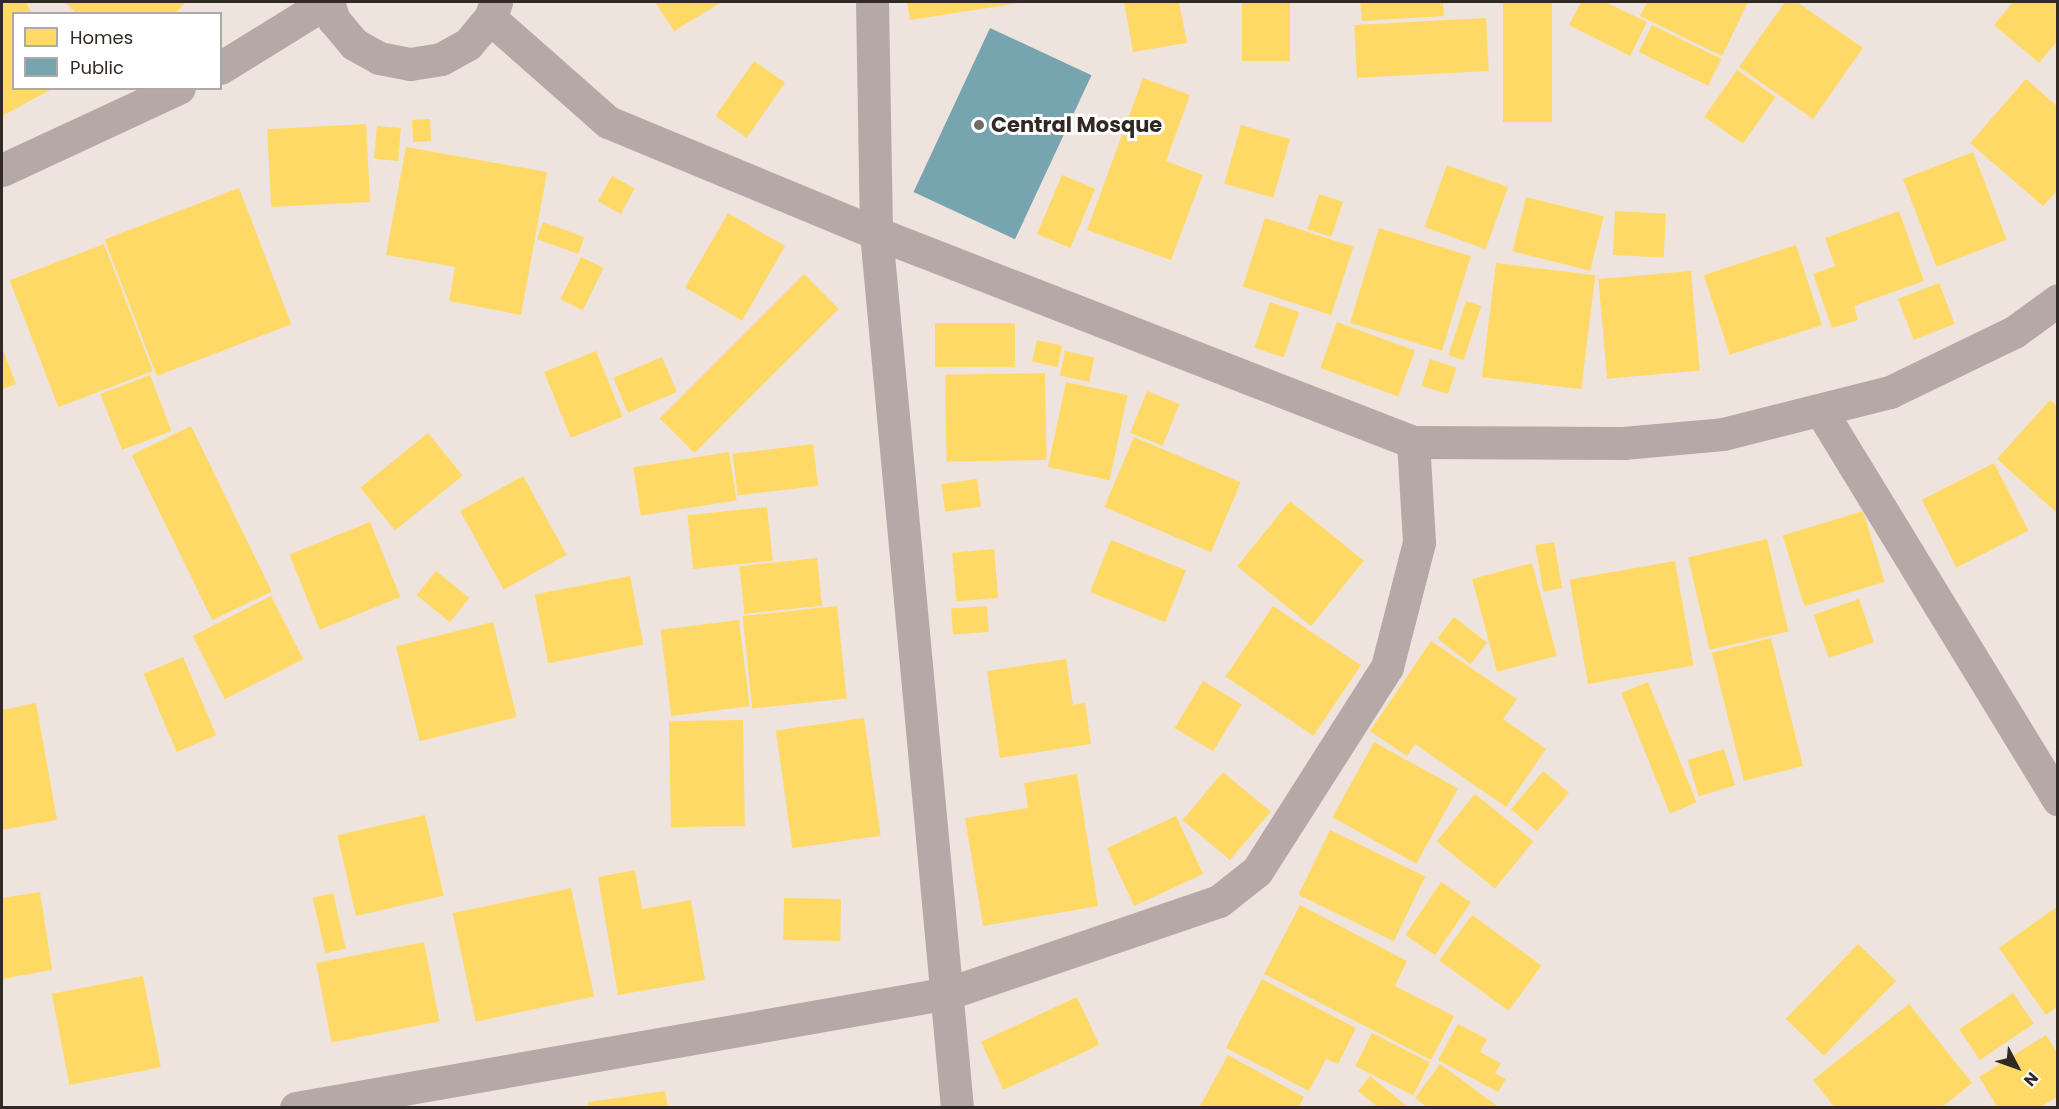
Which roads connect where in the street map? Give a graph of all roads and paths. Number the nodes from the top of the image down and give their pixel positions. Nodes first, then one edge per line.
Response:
1 (327, 2) edge
2 (872, 2) edge
3 (493, 10) edge
4 (222, 67) edge
5 (175, 90) edge
6 (2, 170) edge
7 (876, 233) junction
8 (2058, 300) edge
9 (1821, 411) junction
10 (1413, 442) junction
11 (2058, 799) edge
12 (949, 993) junction
13 (296, 1107) edge
14 (957, 1107) edge

1 - 3 street
1 - 4 street
2 - 7 street
3 - 7 street
5 - 6 street
7 - 10 street
7 - 12 street
8 - 9 street
9 - 10 street
9 - 11 street
10 - 12 street
12 - 13 street
12 - 14 street

